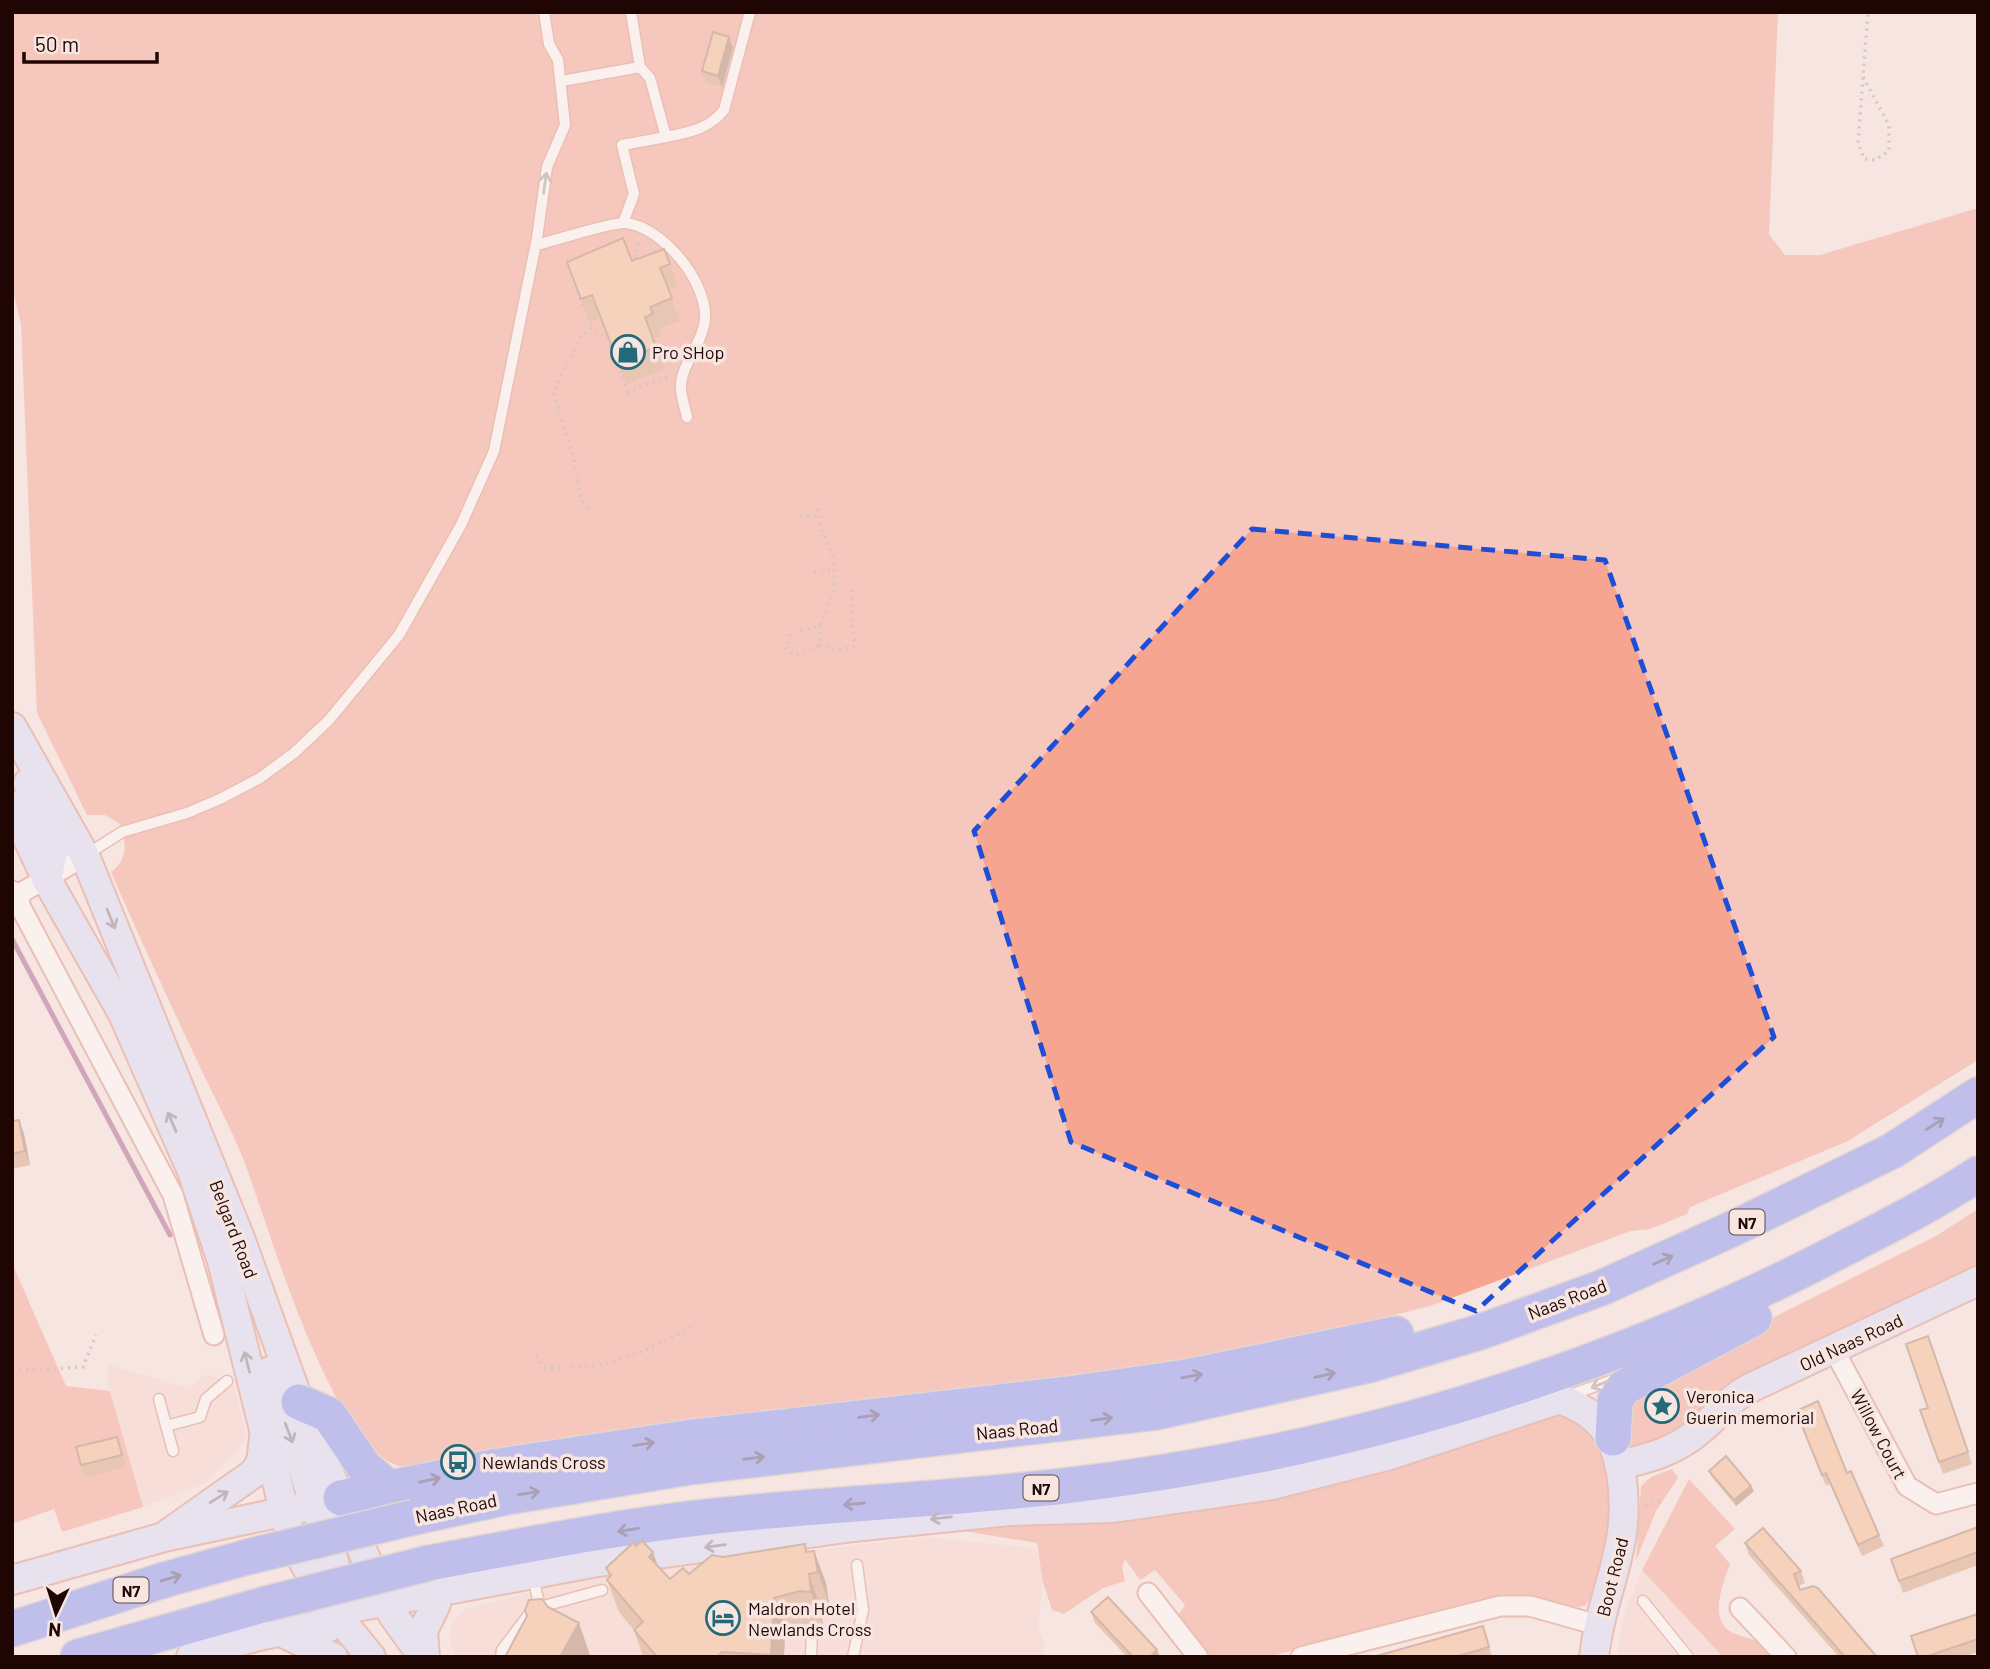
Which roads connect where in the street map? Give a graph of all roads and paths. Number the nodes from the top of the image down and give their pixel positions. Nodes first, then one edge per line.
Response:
1 (544, 12) edge
2 (631, 12) edge
3 (750, 12) edge
4 (1868, 12) edge
5 (640, 67) junction
6 (1863, 77) junction
7 (562, 81) junction
8 (666, 136) junction
9 (623, 223) junction
10 (641, 227) junction
11 (536, 244) junction
12 (625, 262) edge
13 (584, 279) edge
14 (592, 328) junction
15 (681, 384) junction
16 (687, 416) dead end
17 (588, 508) dead end
18 (818, 509) dead end
19 (800, 516) dead end
20 (818, 516) junction
21 (833, 570) junction
22 (814, 572) dead end
23 (853, 587) dead end
24 (820, 626) junction
25 (819, 645) junction
26 (13, 729) edge
27 (12, 805) edge
28 (85, 856) junction
29 (47, 880) junction
30 (16, 893) edge
31 (123, 1014) junction
32 (1978, 1095) edge
33 (1978, 1174) edge
34 (1930, 1206) junction
35 (250, 1272) junction
36 (1978, 1281) edge
37 (1601, 1288) junction
38 (697, 1324) dead end
39 (1732, 1330) junction
40 (96, 1335) dead end
41 (214, 1335) dead end
42 (1638, 1344) junction
43 (1834, 1350) junction
44 (536, 1356) dead end
45 (12, 1371) edge
46 (227, 1381) dead end
47 (159, 1399) dead end
48 (1560, 1399) junction
49 (299, 1402) junction
50 (166, 1426) junction
51 (264, 1428) junction
52 (173, 1451) dead end
53 (1616, 1451) junction
54 (390, 1489) junction
55 (1978, 1493) edge
56 (329, 1501) junction
57 (1663, 1501) dead end
58 (1640, 1508) dead end
59 (1009, 1511) junction
60 (283, 1513) junction
61 (164, 1537) junction
62 (857, 1565) dead end
63 (532, 1574) junction
64 (12, 1580) edge
65 (475, 1585) junction
66 (602, 1590) dead end
67 (1148, 1593) dead end
68 (1643, 1601) dead end
69 (436, 1604) junction
70 (540, 1607) junction
71 (389, 1608) junction
72 (1740, 1608) dead end
73 (336, 1612) junction
74 (274, 1618) junction
75 (1601, 1626) junction
76 (12, 1629) edge
77 (812, 1630) dead end
78 (78, 1657) edge
79 (191, 1657) edge
80 (333, 1657) edge
81 (371, 1657) edge
82 (424, 1657) edge
83 (501, 1657) edge
84 (811, 1657) edge
85 (853, 1657) edge
86 (1198, 1657) edge
87 (1301, 1657) edge
88 (1594, 1657) edge
89 (1688, 1657) edge
90 (1786, 1657) edge

1 - 7 lane
2 - 5 lane
3 - 8 lane
4 - 6 path
5 - 7 lane
5 - 8 lane
6 - 6 path
11 -> 7 lane
8 - 9 lane
9 - 10 lane
9 - 11 lane
10 - 12 path
10 - 15 lane
11 - 28 lane
13 - 14 path
14 - 15 path
14 - 17 path
15 - 16 lane
18 - 20 path
19 - 20 path
20 - 21 path
21 - 22 path
21 - 24 path
23 - 25 path
24 - 25 path
24 - 25 path
26 - 28 main road, Belgard Road
26 - 29 main road, Belgard Road
27 - 29 main road, Belgard Road
28 - 29 street
28 - 31 main road, Belgard Road
28 -> 35 main road, Belgard Road
29 - 30 street
29 - 31 main road, Belgard Road
30 - 41 street
51 -> 31 main road, Belgard Road
37 -> 32 highway, Naas Road / N7
33 - 34 highway, N7
34 - 39 highway
34 - 42 highway, N7
35 - 49 main road, Belgard Road
35 -> 56 main road
36 - 43 main road, Old Naas Road
54 -> 37 highway
76 -> 37 highway, Naas Road / N7, bridge
38 - 44 path
39 -> 48 lane
39 - 53 highway
40 - 45 path
42 - 59 highway
42 -> 74 highway, N7, bridge
43 - 53 main road, Old Naas Road
43 - 55 street, Willow Court
46 - 50 lane
47 - 50 lane
48 - 53 main road
48 - 59 main road
49 - 54 highway
49 - 56 main road, Belgard Road
50 - 52 lane
51 - 60 main road, Belgard Road
61 -> 51 main road
53 - 75 main road, Boot Road
54 - 56 highway
56 - 60 main road
56 - 71 main road, Belgard Road
56 - 73 main road
57 - 58 path
59 -> 63 main road
60 - 61 main road
60 - 73 main road, Belgard Road
61 - 64 main road
62 - 85 lane
63 - 65 main road
63 - 70 lane
65 - 69 main road
65 - 71 main road
66 - 70 lane
67 - 86 street
68 - 89 lane
69 - 71 main road
69 - 82 main road
70 - 83 lane
71 - 73 main road
71 - 82 main road, Belgard Road
72 - 90 street
73 - 74 main road
73 - 81 main road, Belgard Road
74 - 78 highway, N7
74 - 79 main road
74 - 80 main road
75 - 87 street
75 - 88 main road, Boot Road
77 - 84 lane

